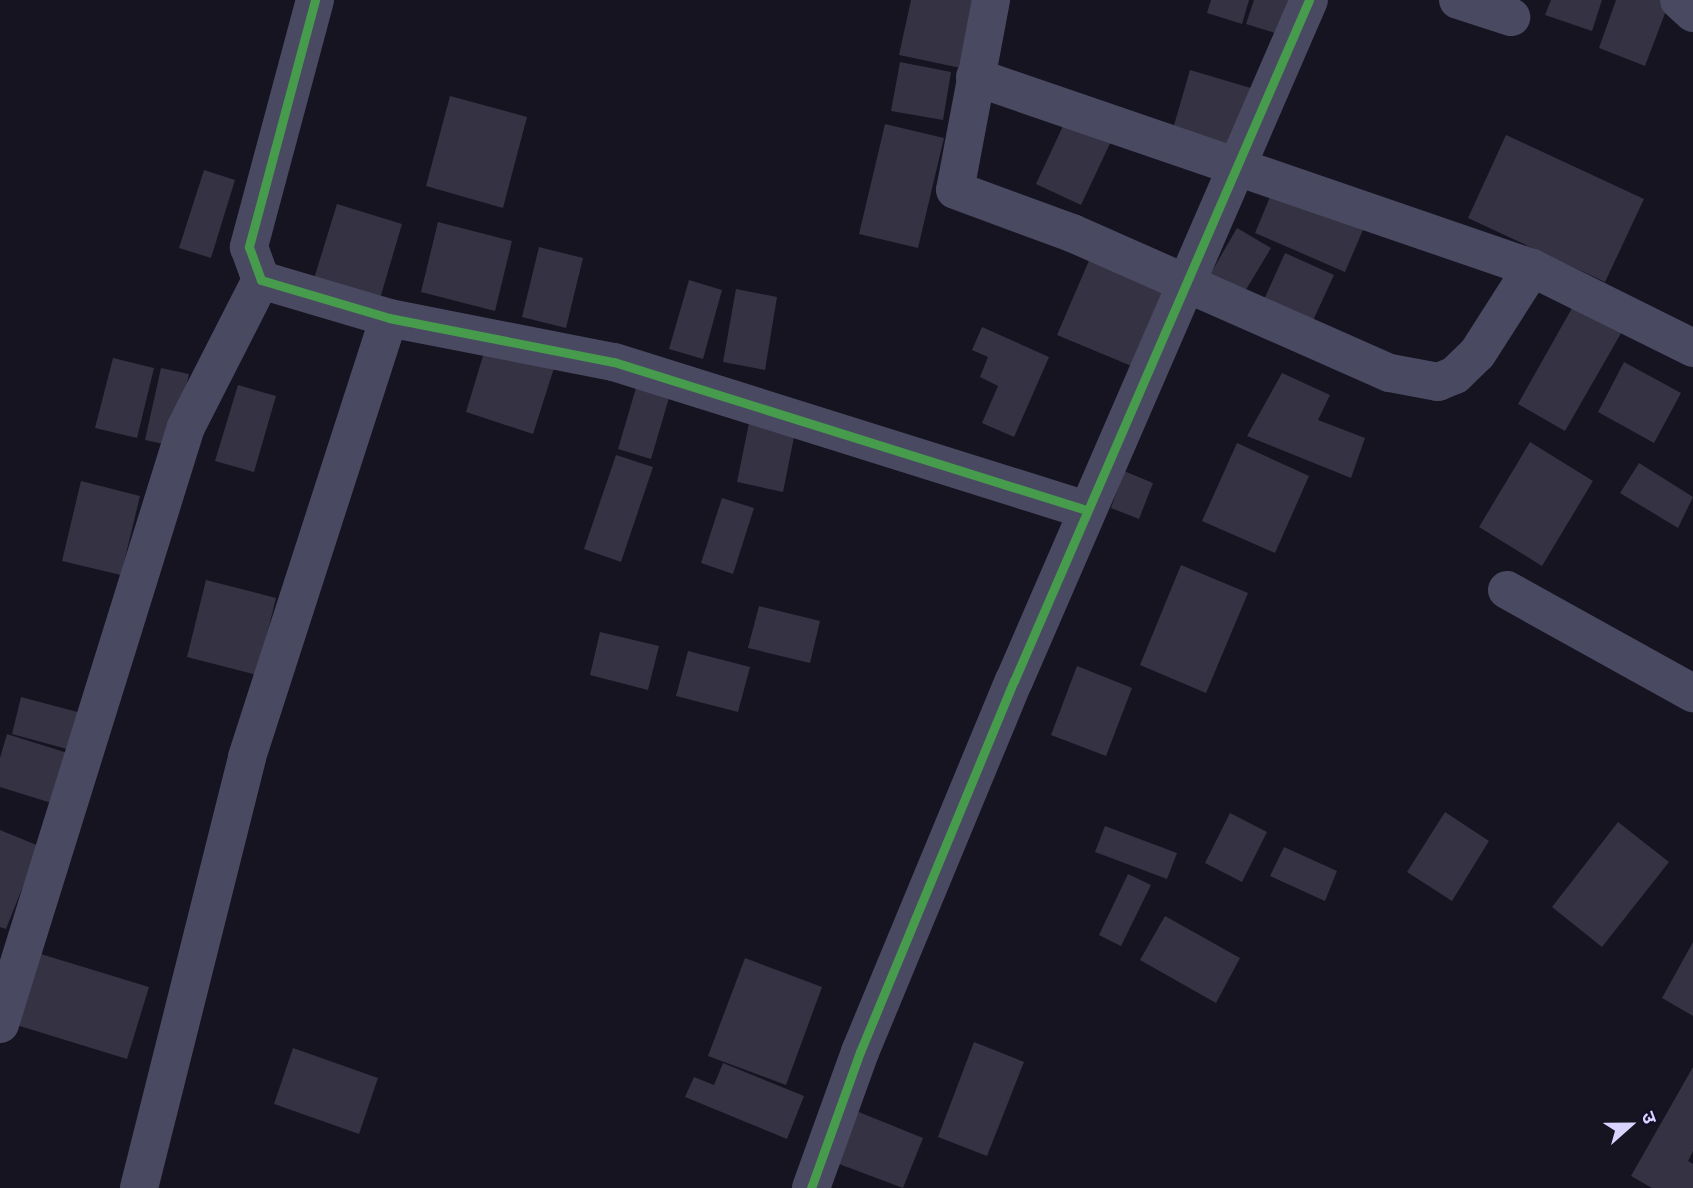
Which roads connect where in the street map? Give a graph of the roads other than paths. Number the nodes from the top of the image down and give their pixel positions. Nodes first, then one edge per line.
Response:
1 (315, 0) edge
2 (991, 0) edge
3 (1309, 0) edge
4 (1458, 0) edge
5 (1679, 0) edge
6 (1693, 13) edge
7 (1511, 18) dead end
8 (975, 77) junction
9 (1238, 168) junction
10 (1532, 268) junction
11 (261, 280) junction
12 (1184, 282) junction
13 (388, 318) junction
14 (1693, 348) edge
15 (1087, 510) junction
16 (1507, 590) dead end
17 (1693, 693) edge
18 (0, 1024) edge
19 (139, 1188) edge
20 (811, 1188) edge

1 - 11 street
2 - 8 street
3 - 9 street
4 - 7 street
5 - 6 street
8 - 9 street
8 - 12 street
9 - 10 street
9 - 12 street
10 - 12 street
10 - 14 street
11 - 13 street
11 - 18 street
12 - 15 street
13 - 15 street
13 - 19 street
15 - 20 street
16 - 17 street

